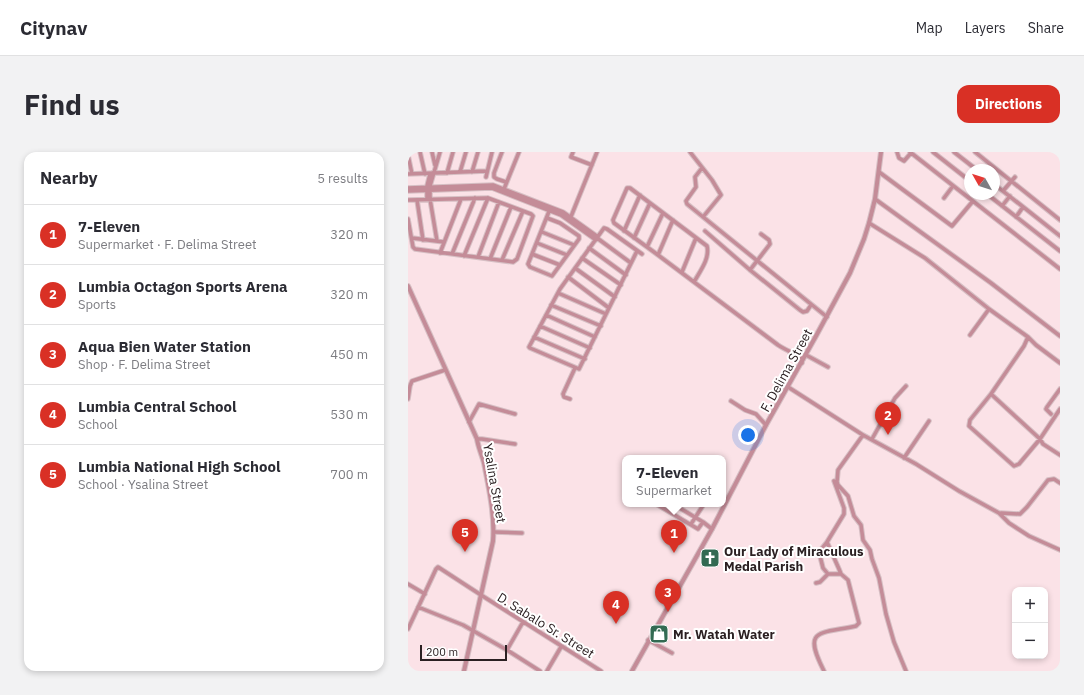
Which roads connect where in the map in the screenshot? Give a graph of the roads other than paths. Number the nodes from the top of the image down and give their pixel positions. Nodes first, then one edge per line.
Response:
1 (420, 152) edge
2 (432, 152) edge
3 (440, 152) edge
4 (453, 152) edge
5 (466, 152) edge
6 (478, 152) edge
7 (492, 152) edge
8 (502, 152) edge
9 (519, 152) edge
10 (573, 152) edge
11 (690, 152) edge
12 (881, 152) edge
13 (897, 152) edge
14 (910, 152) edge
15 (933, 152) edge
16 (954, 152) edge
17 (975, 152) edge
18 (596, 153) edge
19 (408, 156) edge
20 (969, 164) edge
21 (592, 165) junction
22 (435, 166) junction
23 (702, 168) junction
24 (487, 171) junction
25 (460, 172) junction
26 (472, 172) junction
27 (879, 172) junction
28 (447, 173) junction
29 (410, 174) edge
30 (425, 174) junction
31 (432, 174) junction
32 (486, 176) dead end
33 (964, 176) edge
34 (1015, 177) dead end
35 (1011, 181) junction
36 (506, 182) junction
37 (953, 186) junction
38 (408, 188) edge
39 (428, 188) junction
40 (502, 189) junction
41 (1000, 189) edge
42 (408, 191) edge
43 (1003, 191) junction
44 (640, 194) junction
45 (1010, 196) junction
46 (475, 198) junction
47 (488, 198) junction
48 (944, 198) dead end
49 (428, 199) junction
50 (462, 199) junction
51 (875, 199) junction
52 (408, 200) edge
53 (417, 200) junction
54 (994, 200) edge
55 (973, 201) junction
56 (499, 202) junction
57 (650, 203) junction
58 (1002, 206) junction
59 (511, 207) junction
60 (1023, 207) junction
61 (552, 209) junction
62 (522, 211) junction
63 (663, 213) junction
64 (1016, 216) junction
65 (703, 217) junction
66 (408, 219) edge
67 (548, 219) junction
68 (570, 219) junction
69 (673, 220) junction
70 (1060, 220) edge
71 (869, 223) junction
72 (624, 231) junction
73 (705, 231) dead end
74 (542, 232) junction
75 (761, 234) dead end
76 (1060, 236) edge
77 (412, 238) junction
78 (597, 238) junction
79 (634, 238) junction
80 (696, 238) junction
81 (423, 240) junction
82 (437, 241) junction
83 (444, 242) junction
84 (537, 243) junction
85 (574, 245) junction
86 (647, 247) junction
87 (589, 248) junction
88 (637, 251) junction
89 (1060, 251) edge
90 (440, 253) junction
91 (452, 254) junction
92 (532, 254) junction
93 (642, 254) dead end
94 (567, 255) junction
95 (658, 255) junction
96 (464, 256) junction
97 (478, 257) junction
98 (582, 258) junction
99 (490, 259) junction
100 (502, 260) junction
101 (757, 261) junction
102 (632, 263) junction
103 (560, 265) junction
104 (575, 268) junction
105 (1060, 269) edge
106 (750, 270) junction
107 (682, 272) junction
108 (626, 275) junction
109 (568, 277) junction
110 (694, 282) junction
111 (620, 285) junction
112 (408, 286) edge
113 (558, 293) junction
114 (615, 297) junction
115 (551, 305) junction
116 (811, 305) junction
117 (609, 308) junction
118 (989, 309) junction
119 (606, 314) junction
120 (546, 315) junction
121 (827, 317) junction
122 (540, 326) junction
123 (601, 326) junction
124 (970, 335) dead end
125 (1060, 336) edge
126 (534, 337) junction
127 (595, 337) junction
128 (1028, 337) junction
129 (590, 348) junction
130 (585, 359) junction
131 (804, 359) junction
132 (1060, 363) edge
133 (828, 367) dead end
134 (575, 368) junction
135 (445, 370) junction
136 (906, 386) dead end
137 (788, 387) junction
138 (1060, 389) edge
139 (991, 394) junction
140 (408, 399) edge
141 (570, 399) dead end
142 (731, 401) dead end
143 (1060, 409) edge
144 (515, 414) dead end
145 (1051, 414) dead end
146 (928, 421) dead end
147 (469, 422) junction
148 (766, 425) junction
149 (863, 435) junction
150 (477, 439) junction
151 (872, 439) junction
152 (1040, 439) junction
153 (515, 444) dead end
154 (1060, 455) edge
155 (904, 458) junction
156 (834, 481) dead end
157 (1060, 483) edge
158 (726, 502) edge
159 (661, 507) edge
160 (678, 507) edge
161 (702, 507) edge
162 (723, 507) edge
163 (999, 513) junction
164 (695, 517) junction
165 (703, 522) junction
166 (690, 524) junction
167 (712, 529) junction
168 (494, 532) junction
169 (522, 533) dead end
170 (827, 542) junction
171 (1060, 550) edge
172 (828, 574) junction
173 (841, 574) junction
174 (816, 583) dead end
175 (408, 584) edge
176 (424, 594) junction
177 (481, 595) junction
178 (418, 607) junction
179 (523, 622) junction
180 (408, 628) edge
181 (474, 630) junction
182 (648, 640) junction
183 (561, 647) junction
184 (507, 650) junction
185 (672, 653) dead end
186 (464, 671) edge
187 (540, 671) edge
188 (547, 671) edge
189 (601, 671) edge
190 (632, 671) edge
191 (824, 671) edge
192 (906, 671) edge

1 - 30 street
2 - 22 street
3 - 22 street
4 - 28 street
5 - 25 street
6 - 26 street
7 - 24 street
8 - 36 street
9 - 36 street
10 - 21 street
11 - 23 street
12 - 27 street, F. Delima Street
13 - 14 street
14 - 37 street
15 - 33 street
16 - 20 street
17 - 35 street
18 - 21 street
19 - 29 street
21 - 68 street
22 - 31 street
23 - 65 street
23 - 65 street
24 - 26 street
24 - 32 street
25 - 26 street
25 - 28 street
27 - 51 street, F. Delima Street
27 - 55 street
28 - 31 street
29 - 30 street
30 - 31 street
31 - 39 street
34 - 35 street
35 - 43 street
35 - 70 street
36 - 40 street
37 - 48 street
37 - 55 street
38 - 39 street
39 - 40 street
39 - 42 street
39 - 49 street
40 - 61 street
41 - 43 street
43 - 45 street
44 - 57 street
44 - 72 street
44 - 72 street
45 - 58 street
45 - 60 street
46 - 47 street
46 - 50 street
46 - 91 street
47 - 56 street
47 - 96 street
49 - 50 street
49 - 53 street
49 - 82 street
50 - 83 street
51 - 71 street, F. Delima Street
51 - 125 street
52 - 53 street
53 - 81 street
54 - 58 street
55 - 105 street
56 - 59 street
56 - 97 street
57 - 63 street
57 - 79 street
58 - 64 street
59 - 62 street
59 - 99 street
60 - 64 street
60 - 76 street
61 - 67 street
61 - 68 street
62 - 100 street
62 - 100 street
63 - 69 street
63 - 86 street
64 - 89 street
65 - 101 street
66 - 77 street
67 - 74 street
67 - 85 street
68 - 78 street
69 - 80 street
69 - 95 street
71 - 118 street
71 - 121 street, F. Delima Street
72 - 79 street
73 - 106 street
74 - 84 street
74 - 85 street
75 - 101 street
77 - 81 street
77 - 90 street
78 - 87 street
78 - 88 street
78 - 102 street
79 - 86 street
80 - 107 street
80 - 110 street
81 - 82 street
82 - 83 street
83 - 90 street
84 - 92 street
84 - 94 street
85 - 94 street
86 - 95 street
87 - 98 street
87 - 108 street
88 - 93 street
88 - 102 street
90 - 91 street
91 - 96 street
92 - 103 street
92 - 103 street
94 - 103 street
95 - 107 street
96 - 97 street
97 - 99 street
98 - 104 street
98 - 111 street
99 - 100 street
101 - 106 street
101 - 116 street
102 - 108 street
104 - 109 street
104 - 114 street
106 - 116 street
107 - 110 street
108 - 111 street
109 - 113 street
109 - 117 street
110 - 131 street
111 - 114 street
112 - 135 street, Ysalina Street
113 - 115 street
113 - 119 street
114 - 117 street
115 - 120 street
115 - 123 street
116 - 121 street
117 - 119 street
118 - 124 street
118 - 128 street
119 - 123 street
120 - 122 street
120 - 127 street
121 - 131 street, F. Delima Street
122 - 126 street
122 - 129 street
123 - 127 street
126 - 130 street
126 - 134 street
127 - 129 street
128 - 132 street
128 - 139 street
129 - 130 street
130 - 134 street
131 - 133 street
131 - 137 street, F. Delima Street
134 - 141 street
135 - 140 street
135 - 147 street, Ysalina Street
136 - 151 street
137 - 148 street, F. Delima Street
137 - 149 street
138 - 145 street
139 - 152 street
139 - 152 street
142 - 148 street
143 - 152 street
144 - 147 street
146 - 155 street
147 - 150 street, Ysalina Street
148 - 158 street, F. Delima Street
149 - 151 street
149 - 192 street
150 - 153 street
150 - 168 street, Ysalina Street
151 - 155 street
152 - 154 street
155 - 163 street
156 - 170 street
157 - 163 street
159 - 166 street
160 - 164 street
161 - 164 street
162 - 167 street, F. Delima Street
163 - 171 street
164 - 165 street
164 - 166 street
165 - 166 street
165 - 167 street
167 - 182 street, F. Delima Street
168 - 169 street
168 - 177 street, Ysalina Street
170 - 172 street
170 - 173 street
172 - 173 street
172 - 174 street
173 - 191 street
175 - 176 street
176 - 177 street, D. Sabalo Sr. Street
176 - 178 street
177 - 179 street, D. Sabalo Sr. Street
177 - 181 street, Ysalina Street
178 - 180 street
178 - 181 street
179 - 183 street, D. Sabalo Sr. Street
179 - 184 street
181 - 184 street
181 - 186 street, Ysalina Street
182 - 185 street
182 - 190 street, F. Delima Street
183 - 188 street
183 - 189 street, D. Sabalo Sr. Street
184 - 187 street

